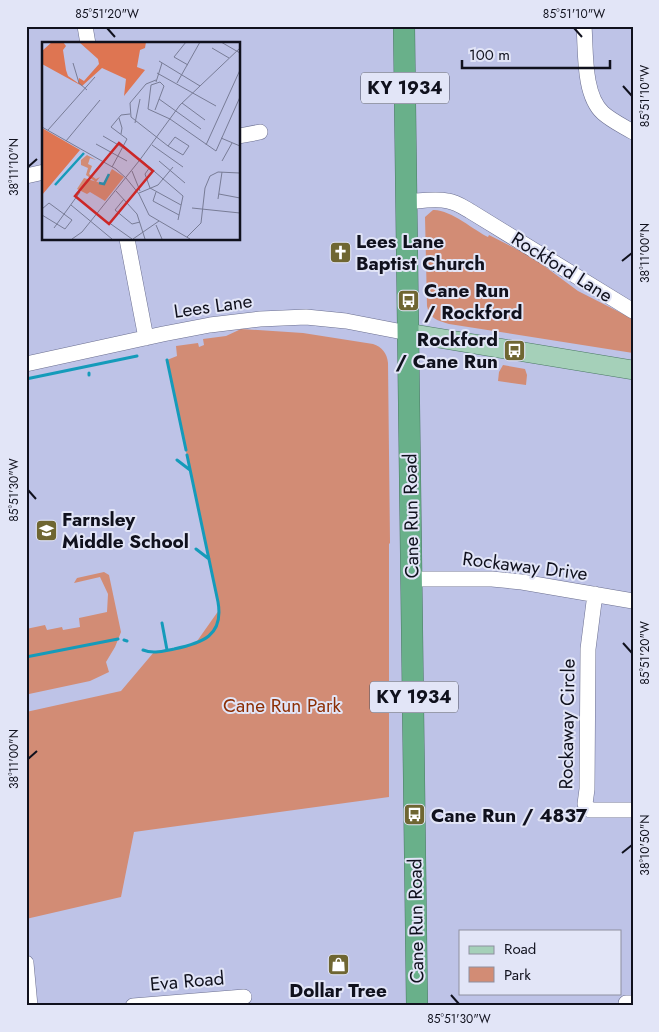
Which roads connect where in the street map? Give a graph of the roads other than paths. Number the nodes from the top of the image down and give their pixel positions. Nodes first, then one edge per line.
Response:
1 (85, 26) edge
2 (404, 26) edge
3 (584, 26) edge
4 (88, 42) edge
5 (260, 132) dead end
6 (633, 132) edge
7 (240, 136) edge
8 (42, 172) edge
9 (26, 176) edge
10 (407, 202) junction
11 (127, 240) edge
12 (633, 312) edge
13 (408, 333) junction
14 (146, 338) junction
15 (26, 364) edge
16 (633, 370) edge
17 (412, 579) junction
18 (595, 594) junction
19 (633, 601) edge
20 (633, 810) edge
21 (26, 963) edge
22 (244, 997) dead end
23 (30, 1006) edge
24 (133, 1006) edge
25 (417, 1006) edge

1 - 4 street
2 - 10 highway, Cane Run Road / KY 1934
3 - 6 street
5 - 7 street
8 - 9 street
10 - 12 street, Rockford Lane
10 - 13 highway, Cane Run Road / KY 1934
11 - 14 street
13 - 14 street, Lees Lane
13 - 16 main road
13 - 17 highway, Cane Run Road / KY 1934
14 - 15 street, Lees Lane
17 - 18 street, Rockaway Drive
17 - 25 highway, Cane Run Road / KY 1934
18 - 19 street, Rockaway Drive
18 - 20 street, Rockaway Circle
21 - 23 street
22 - 24 street, Eva Road

